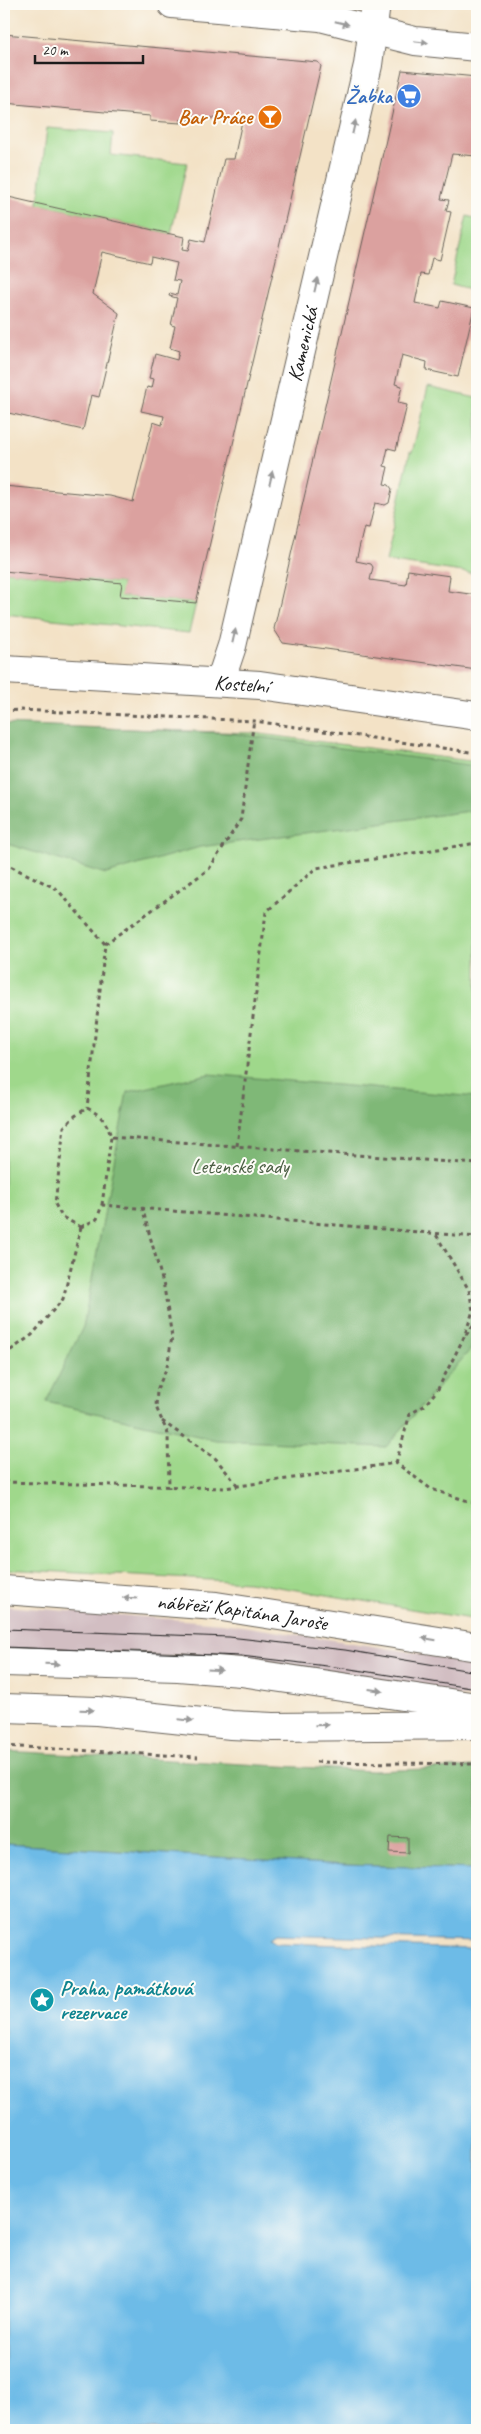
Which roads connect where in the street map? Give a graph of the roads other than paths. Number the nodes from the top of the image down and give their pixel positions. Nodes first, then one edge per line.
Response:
1 (172, 4) edge
2 (376, 4) edge
3 (374, 31) junction
4 (477, 47) edge
5 (4, 670) edge
6 (220, 682) junction
7 (477, 716) edge
8 (4, 1590) edge
9 (477, 1647) edge
10 (4, 1662) edge
11 (477, 1707) edge
12 (4, 1708) edge
13 (477, 1725) edge

1 -> 3 street
2 - 3 street, Kamenická
3 -> 4 street
6 -> 3 street, Kamenická
5 - 6 street, Kostelní
6 - 7 street, Kostelní
9 -> 8 street, nábřeží Kapitána Jaroše
10 -> 11 street
12 -> 13 street

